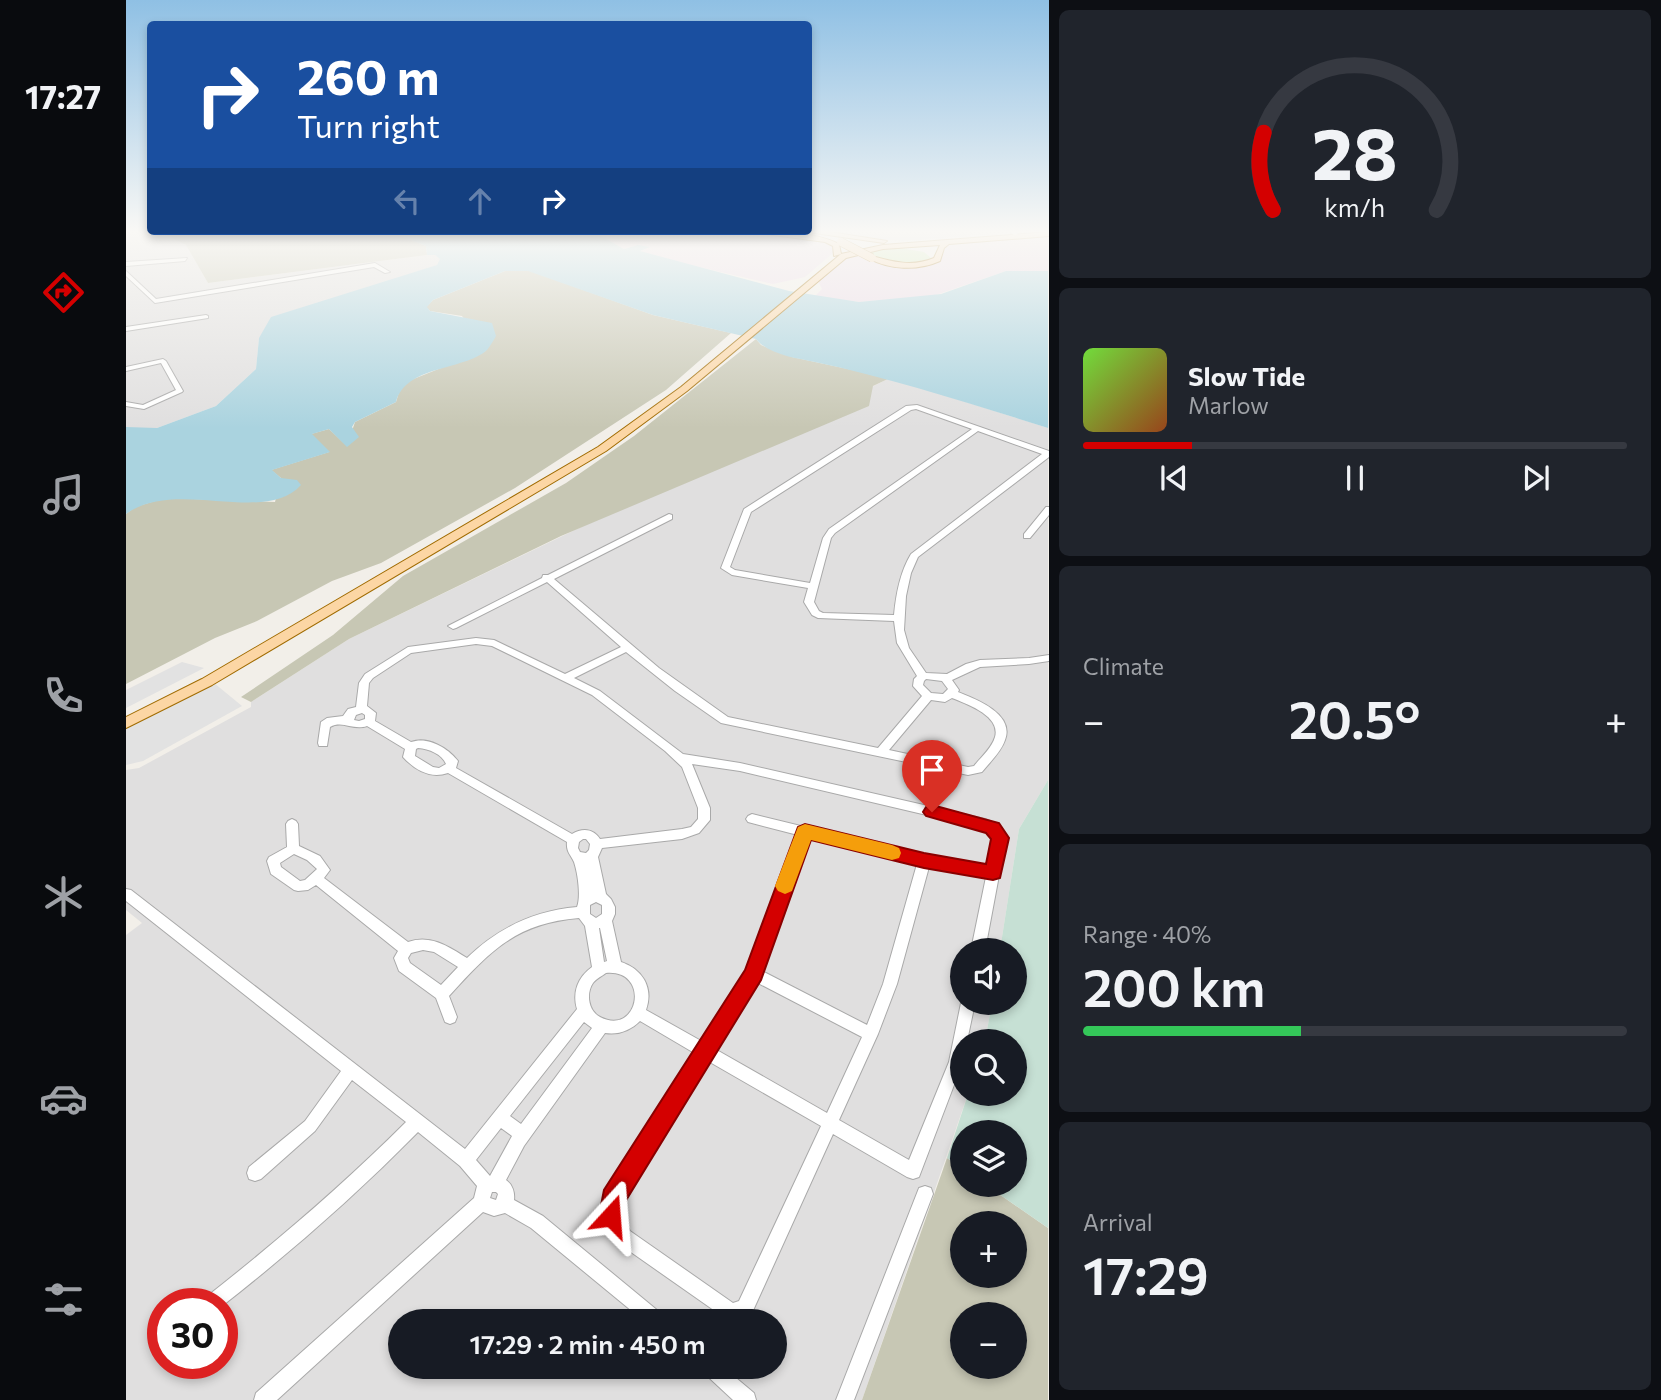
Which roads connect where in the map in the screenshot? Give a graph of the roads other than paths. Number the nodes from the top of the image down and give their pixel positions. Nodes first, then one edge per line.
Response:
1 (151, 297) edge
2 (197, 297) edge
3 (789, 297) edge
4 (168, 312) dead end
5 (206, 317) dead end
6 (174, 320) junction
7 (126, 328) edge
8 (735, 342) junction
9 (126, 369) edge
10 (126, 404) edge
11 (978, 428) junction
12 (1048, 454) edge
13 (1048, 509) edge
14 (669, 517) dead end
15 (1027, 536) dead end
16 (547, 577) junction
17 (813, 586) junction
18 (899, 618) junction
19 (453, 626) dead end
20 (628, 646) junction
21 (1048, 659) edge
22 (923, 676) junction
23 (568, 677) junction
24 (945, 678) junction
25 (953, 694) junction
26 (928, 696) junction
27 (360, 709) junction
28 (126, 712) edge
29 (348, 719) junction
30 (368, 722) junction
31 (126, 723) edge
32 (323, 743) dead end
33 (411, 747) junction
34 (880, 753) junction
35 (680, 758) junction
36 (449, 769) junction
37 (752, 818) dead end
38 (292, 824) dead end
39 (805, 832) junction
40 (573, 840) junction
41 (293, 849) junction
42 (589, 852) junction
43 (924, 861) junction
44 (993, 873) junction
45 (317, 879) junction
46 (126, 894) edge
47 (593, 910) junction
48 (980, 938) edge
49 (406, 949) junction
50 (468, 966) junction
51 (615, 968) junction
52 (598, 971) junction
53 (754, 974) junction
54 (442, 994) junction
55 (584, 1010) junction
56 (639, 1013) junction
57 (966, 1015) edge
58 (450, 1017) dead end
59 (603, 1024) junction
60 (871, 1034) junction
61 (705, 1053) junction
62 (350, 1070) junction
63 (500, 1118) junction
64 (417, 1122) junction
65 (830, 1123) junction
66 (522, 1134) junction
67 (466, 1160) junction
68 (255, 1173) dead end
69 (489, 1190) junction
70 (925, 1194) dead end
71 (231, 1288) edge
72 (642, 1309) edge
73 (723, 1379) edge
74 (262, 1400) edge
75 (747, 1400) edge
76 (845, 1400) edge

1 - 2 street
3 - 8 main road
4 - 6 street
5 - 6 street
6 - 7 street
8 - 28 main road
8 - 31 main road
9 - 10 street
11 - 12 street
11 - 17 street
11 - 17 street
12 - 18 street
13 - 15 street
14 - 16 street
16 - 19 street
16 - 20 street
17 - 18 street
18 - 22 street
20 - 23 street
20 - 34 street
21 - 24 street
22 - 24 street
22 - 26 street
23 - 27 street
23 - 35 street
24 - 25 street
25 - 26 street
25 - 34 street
26 - 34 street
27 - 29 street
27 - 30 street
29 - 30 street
29 - 32 street
30 - 33 street
33 - 36 street
33 - 36 street
35 - 42 street
35 - 44 street
36 - 40 street
37 - 39 street
38 - 41 street
39 - 43 street
39 - 53 street
40 - 42 street
40 - 42 street
41 - 45 street
41 - 45 street
42 - 47 street
43 - 44 street
43 - 60 street
44 - 48 street
45 - 49 street
46 - 62 street
47 - 50 street
47 - 51 street
47 - 52 street
49 - 50 street
49 - 54 street
50 - 54 street
51 - 52 street
51 - 56 street
52 - 55 street
53 - 60 street
53 - 61 street
54 - 58 street
55 - 59 street
55 - 63 street
56 - 59 street
56 - 61 street
57 - 65 street
59 - 66 street
60 - 65 street
61 - 65 street
61 - 65 street
62 - 64 street
62 - 68 street
63 - 66 street
63 - 67 street
64 - 67 street
64 - 71 street
66 - 69 street
67 - 69 street
69 - 72 street
69 - 74 street
70 - 76 street
73 - 75 street

